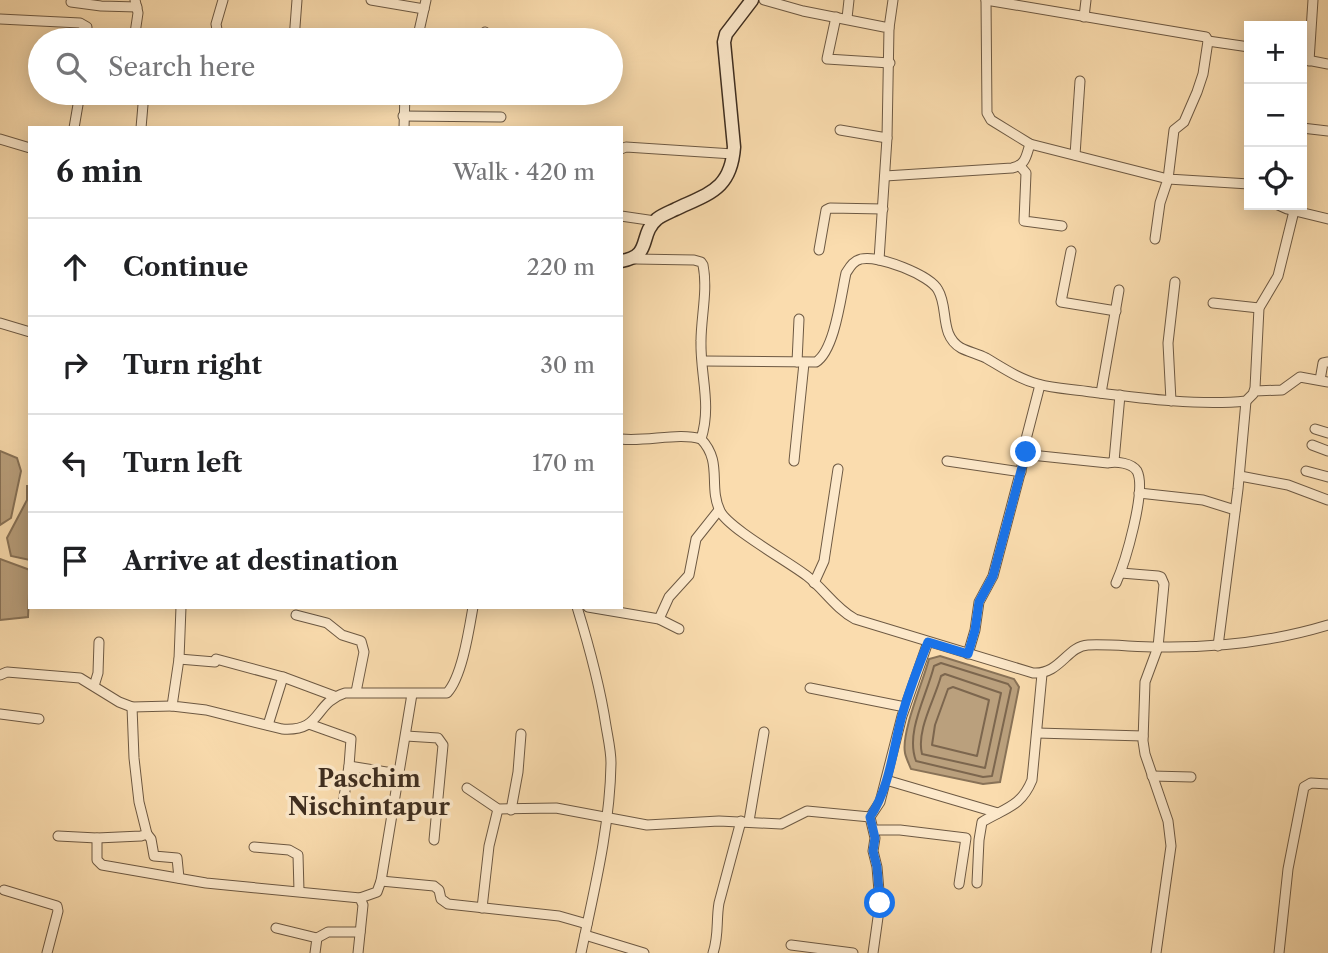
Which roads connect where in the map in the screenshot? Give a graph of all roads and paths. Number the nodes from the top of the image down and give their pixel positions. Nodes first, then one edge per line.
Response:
1 (223, 0) edge
2 (297, 0) edge
3 (371, 0) edge
4 (752, 0) edge
5 (764, 0) edge
6 (849, 0) edge
7 (893, 0) edge
8 (986, 0) edge
9 (1086, 0) edge
10 (1313, 0) edge
11 (71, 2) dead end
12 (136, 3) edge
13 (425, 5) edge
14 (836, 17) junction
15 (1084, 17) junction
16 (847, 18) junction
17 (0, 19) edge
18 (87, 28) edge
19 (135, 28) edge
20 (217, 28) edge
21 (294, 28) edge
22 (420, 28) edge
23 (889, 28) junction
24 (1208, 40) junction
25 (1244, 46) edge
26 (1307, 51) edge
27 (1307, 60) edge
28 (890, 63) junction
29 (1328, 64) edge
30 (1080, 81) dead end
31 (78, 105) edge
32 (144, 105) edge
33 (404, 105) edge
34 (403, 116) junction
35 (501, 117) dead end
36 (74, 126) edge
37 (141, 126) edge
38 (404, 126) edge
39 (1307, 129) edge
40 (840, 130) dead end
41 (1328, 131) edge
42 (887, 138) junction
43 (0, 139) edge
44 (1030, 144) junction
45 (28, 147) edge
46 (623, 148) edge
47 (733, 154) junction
48 (1075, 155) junction
49 (1020, 166) junction
50 (885, 176) junction
51 (1168, 179) junction
52 (1244, 184) edge
53 (883, 209) junction
54 (1294, 211) joint
55 (623, 216) edge
56 (1328, 219) edge
57 (655, 221) junction
58 (1062, 226) dead end
59 (1155, 239) dead end
60 (819, 250) dead end
61 (1071, 251) dead end
62 (628, 260) edge
63 (879, 260) junction
64 (1175, 282) dead end
65 (1119, 290) dead end
66 (1213, 303) dead end
67 (1259, 309) junction
68 (1116, 312) junction
69 (799, 319) dead end
70 (0, 323) edge
71 (28, 331) edge
72 (703, 360) junction
73 (801, 362) junction
74 (1328, 362) edge
75 (1324, 381) edge
76 (1040, 385) junction
77 (1255, 391) junction
78 (1101, 393) junction
79 (1120, 396) junction
80 (1171, 401) junction
81 (1246, 401) junction
82 (1315, 429) dead end
83 (1328, 433) edge
84 (623, 439) edge
85 (702, 439) junction
86 (1311, 445) dead end
87 (1328, 451) edge
88 (1026, 452) junction
89 (794, 461) dead end
90 (947, 461) dead end
91 (1114, 461) junction
92 (838, 469) dead end
93 (1306, 471) dead end
94 (1021, 472) junction
95 (1240, 476) junction
96 (1328, 477) edge
97 (1139, 493) junction
98 (1328, 500) edge
99 (719, 510) junction
100 (1235, 510) junction
101 (1121, 573) junction
102 (814, 583) junction
103 (1116, 583) dead end
104 (181, 609) edge
105 (472, 609) edge
106 (578, 609) edge
107 (600, 609) edge
108 (296, 615) dead end
109 (659, 619) junction
110 (1328, 625) edge
111 (679, 629) dead end
112 (99, 642) dead end
113 (928, 642) junction
114 (1218, 646) junction
115 (1158, 648) junction
116 (968, 654) junction
117 (178, 659) junction
118 (1042, 674) junction
119 (0, 675) edge
120 (283, 677) junction
121 (94, 685) junction
122 (810, 688) dead end
123 (356, 692) junction
124 (412, 694) junction
125 (334, 696) junction
126 (132, 706) junction
127 (172, 706) junction
128 (905, 707) junction
129 (0, 714) edge
130 (39, 719) dead end
131 (309, 724) junction
132 (268, 726) junction
133 (764, 733) dead end
134 (1037, 733) junction
135 (521, 734) dead end
136 (406, 736) junction
137 (1143, 736) junction
138 (349, 766) junction
139 (399, 774) junction
140 (1152, 776) junction
141 (1191, 777) dead end
142 (886, 780) junction
143 (1328, 784) edge
144 (467, 788) dead end
145 (343, 803) dead end
146 (498, 809) junction
147 (512, 810) junction
148 (998, 813) junction
149 (607, 817) junction
150 (870, 817) junction
151 (745, 821) junction
152 (874, 830) junction
153 (146, 834) junction
154 (58, 836) dead end
155 (97, 838) junction
156 (434, 839) dead end
157 (254, 847) dead end
158 (179, 878) junction
159 (381, 881) junction
160 (977, 883) dead end
161 (959, 884) dead end
162 (5, 890) dead end
163 (299, 891) junction
164 (360, 898) junction
165 (482, 908) junction
166 (587, 924) junction
167 (276, 928) dead end
168 (360, 932) junction
169 (585, 935) junction
170 (317, 938) junction
171 (791, 945) dead end
172 (47, 953) edge
173 (315, 953) edge
174 (358, 953) edge
175 (581, 953) edge
176 (645, 953) edge
177 (713, 953) edge
178 (852, 953) edge
179 (873, 953) edge
180 (1156, 953) edge
181 (1279, 953) edge

1 - 20 street
2 - 21 street
3 - 13 street
4 - 47 main road
5 - 14 street
6 - 16 street
7 - 23 street
8 - 15 street
8 - 44 street
9 - 15 street
10 - 26 street
11 - 12 street
12 - 19 street
13 - 22 street
14 - 16 street
14 - 28 street
15 - 24 street
16 - 23 street
17 - 18 street
23 - 28 street
24 - 25 street
24 - 51 street
27 - 29 street
28 - 42 street
30 - 48 street
31 - 36 street
32 - 37 street
33 - 34 street
34 - 35 street
34 - 38 street
39 - 41 street
40 - 42 street
42 - 50 street
43 - 45 street
44 - 48 street
44 - 49 street
46 - 47 street
47 - 57 main road
48 - 51 street
49 - 50 street
49 - 58 street
50 - 53 street
51 - 52 street
51 - 59 street
53 - 60 street
53 - 63 street
54 - 56 street
54 - 67 street
55 - 57 street
57 - 62 main road
61 - 68 street
62 - 72 street
63 - 73 street
63 - 76 street
64 - 80 street
65 - 68 street
66 - 67 street
67 - 77 street
68 - 78 street
69 - 73 street
70 - 71 street
72 - 73 street
72 - 85 street
73 - 89 street
74 - 75 street
75 - 77 street
76 - 78 street
76 - 88 street
77 - 81 street
78 - 79 street
79 - 80 street
79 - 91 street
80 - 81 street
81 - 95 street
82 - 83 street
84 - 85 street
85 - 99 street
86 - 87 street
88 - 91 street
88 - 94 street
90 - 94 street
91 - 97 street
92 - 102 street
93 - 96 street
94 - 116 street
95 - 98 street
95 - 100 street
97 - 100 street
97 - 101 street
99 - 102 street
99 - 109 street
100 - 114 street
101 - 103 street
101 - 115 street
102 - 113 street
104 - 117 street
105 - 124 street
106 - 149 street
107 - 109 street
108 - 123 street
109 - 111 street
110 - 114 street
112 - 121 street
113 - 116 street
113 - 128 street
114 - 115 street
115 - 118 street
115 - 137 street
116 - 118 street
117 - 120 street
117 - 127 street
118 - 134 street
119 - 121 street
120 - 125 street
120 - 132 street
121 - 126 street
122 - 128 street
123 - 124 street
123 - 125 street
124 - 136 street
125 - 131 street
126 - 127 street
126 - 153 street
127 - 132 street
128 - 142 street
129 - 130 street
131 - 132 street
131 - 138 street
133 - 151 street
134 - 137 street
134 - 148 street
135 - 147 street
136 - 139 street
136 - 156 street
137 - 140 street
138 - 139 street
138 - 145 street
139 - 159 street
140 - 141 street
140 - 180 street
142 - 148 street
142 - 150 street
143 - 181 street
144 - 146 street
146 - 147 street
146 - 165 street
147 - 149 street
148 - 160 street
149 - 151 street
149 - 166 street
150 - 151 street
150 - 152 street
151 - 177 street
152 - 161 street
152 - 179 street
153 - 155 street
153 - 158 street
154 - 155 street
155 - 158 street
157 - 163 street
158 - 163 street
159 - 164 street
159 - 165 street
162 - 172 street
163 - 164 street
164 - 168 street
165 - 166 street
166 - 169 street
167 - 170 street
168 - 170 street
168 - 174 street
169 - 175 street
169 - 176 street
170 - 173 street
171 - 178 street

